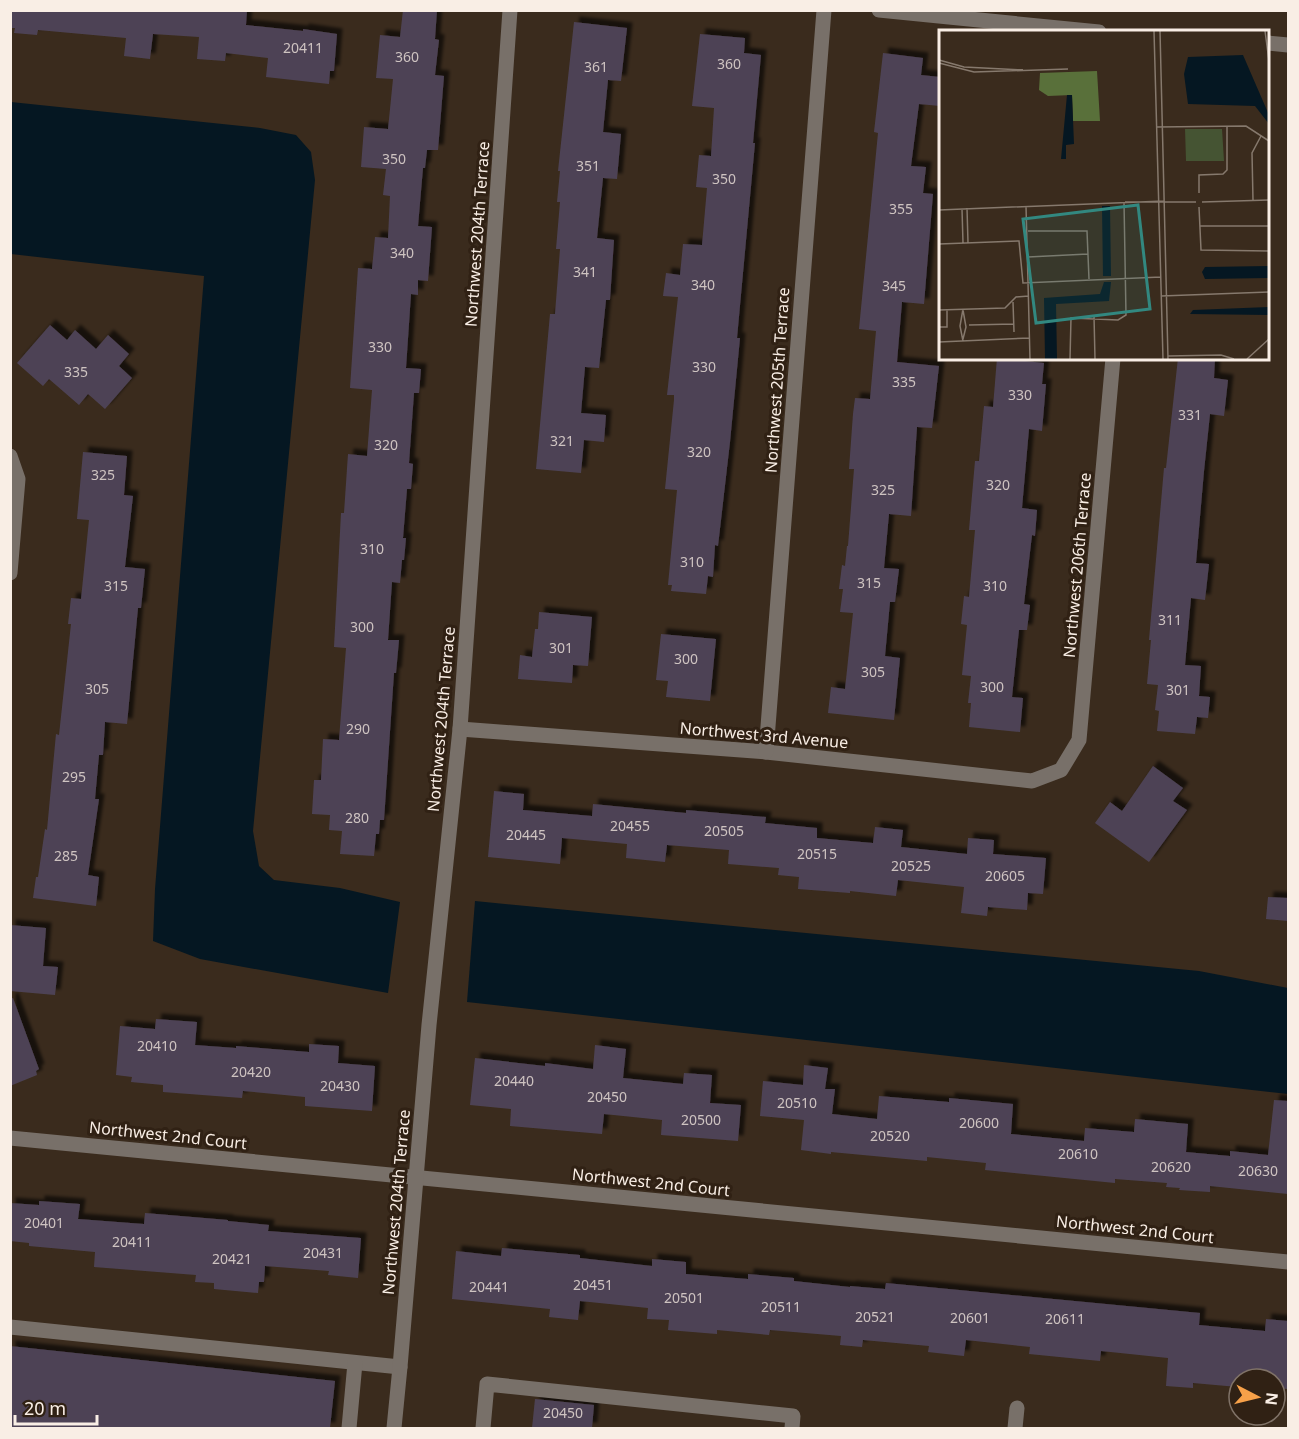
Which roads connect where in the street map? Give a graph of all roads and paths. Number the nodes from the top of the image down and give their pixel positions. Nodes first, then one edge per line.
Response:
1 (510, 10) edge
2 (824, 10) edge
3 (879, 10) edge
4 (1079, 30) edge
5 (1269, 43) edge
6 (1288, 45) edge
7 (1113, 360) edge
8 (10, 456) edge
9 (10, 573) edge
10 (460, 729) junction
11 (766, 752) junction
12 (1061, 770) joint
13 (10, 1138) edge
14 (416, 1178) junction
15 (1288, 1262) edge
16 (10, 1327) edge
17 (356, 1363) junction
18 (400, 1367) junction
19 (1017, 1408) dead end
20 (349, 1428) edge
21 (394, 1428) edge
22 (483, 1428) edge
23 (792, 1428) edge
24 (1015, 1428) edge

1 - 10 street, Northwest 204th Terrace
2 - 11 street, Northwest 205th Terrace
3 - 4 street
5 - 6 street
7 - 12 street, Northwest 206th Terrace
8 - 9 street
10 - 11 street, Northwest 3rd Avenue
10 - 14 street, Northwest 204th Terrace
11 - 12 street, Northwest 3rd Avenue
13 - 14 street, Northwest 2nd Court
14 - 15 street, Northwest 2nd Court
14 - 18 street, Northwest 204th Terrace
16 - 17 street
17 - 18 street
17 - 20 street
18 - 21 street, Northwest 204th Terrace
19 - 24 street
22 - 23 street

